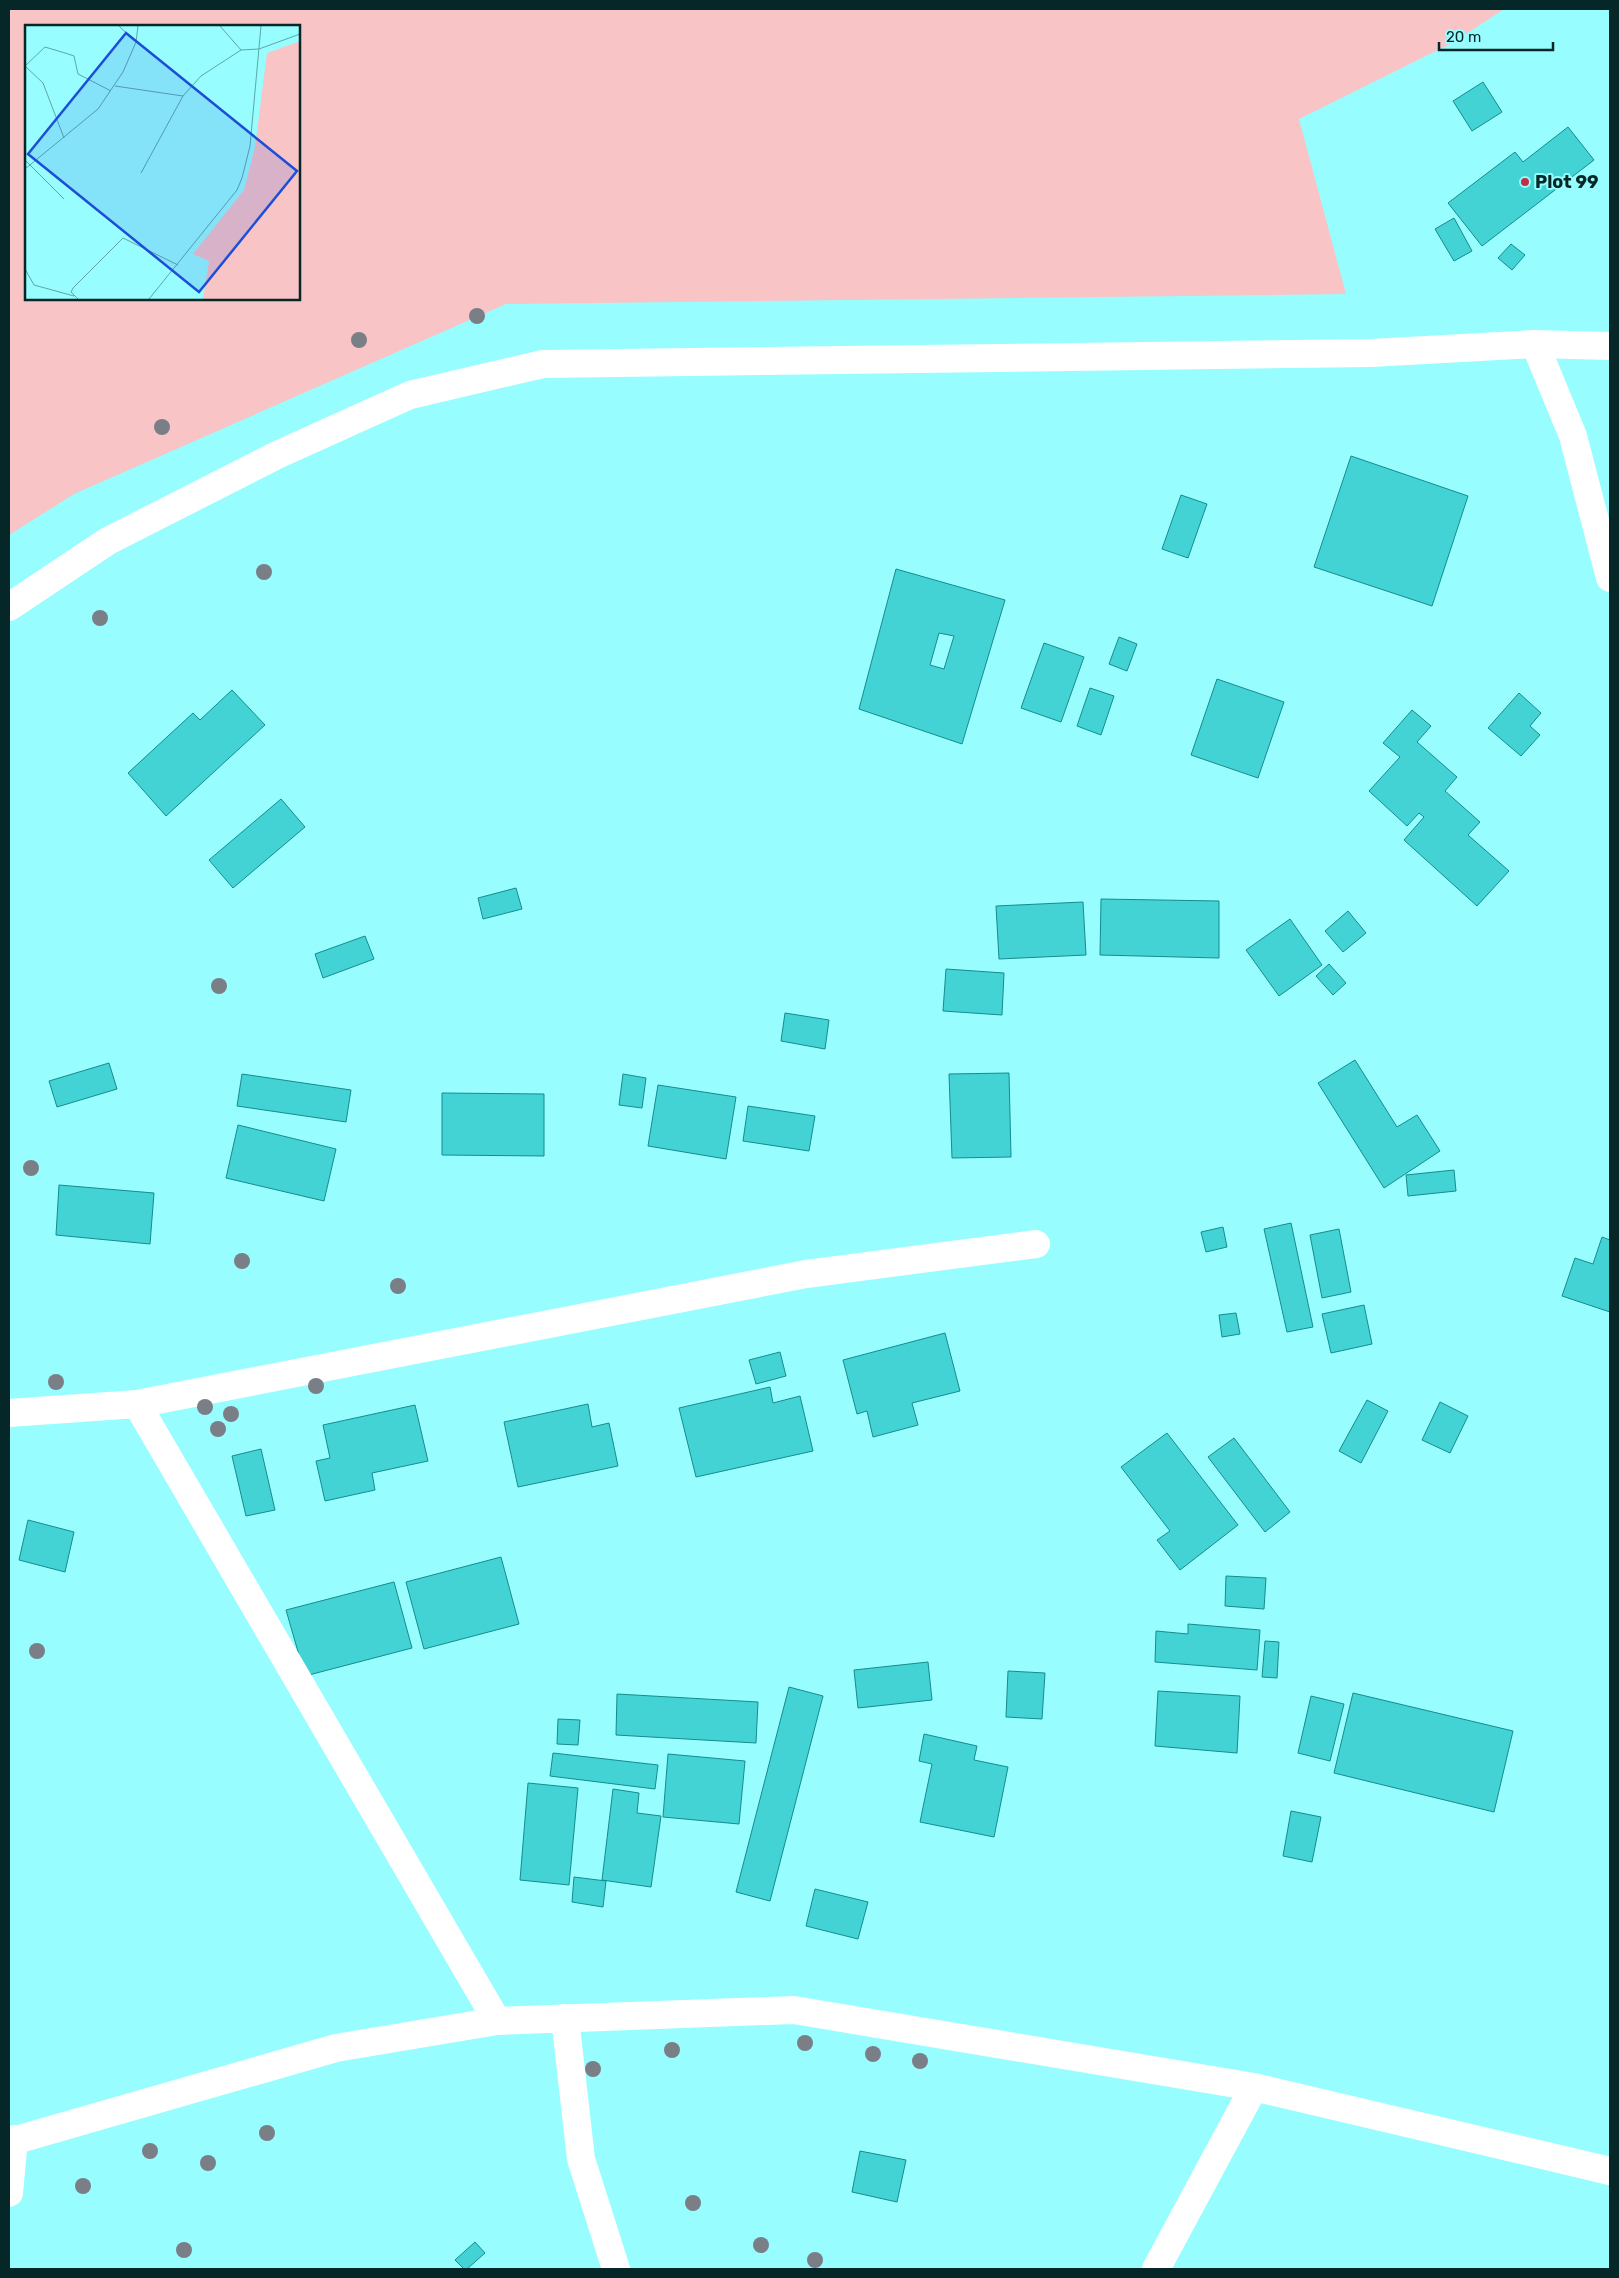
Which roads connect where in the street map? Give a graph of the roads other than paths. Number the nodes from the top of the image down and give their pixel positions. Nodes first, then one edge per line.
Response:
1 (1535, 344) junction
2 (1610, 346) edge
3 (1610, 578) edge
4 (9, 607) edge
5 (1036, 1244) dead end
6 (137, 1404) junction
7 (9, 1413) edge
8 (565, 2018) junction
9 (497, 2021) junction
10 (1254, 2087) junction
11 (11, 2141) edge
12 (1610, 2171) edge
13 (9, 2193) edge
14 (616, 2269) edge
15 (1156, 2269) edge

1 - 2 street
1 - 3 street
1 - 4 street
5 - 6 street
6 - 7 street
6 - 9 street
8 - 9 street
8 - 10 street
8 - 14 street
9 - 11 street
10 - 12 street
10 - 15 street
11 - 13 street

